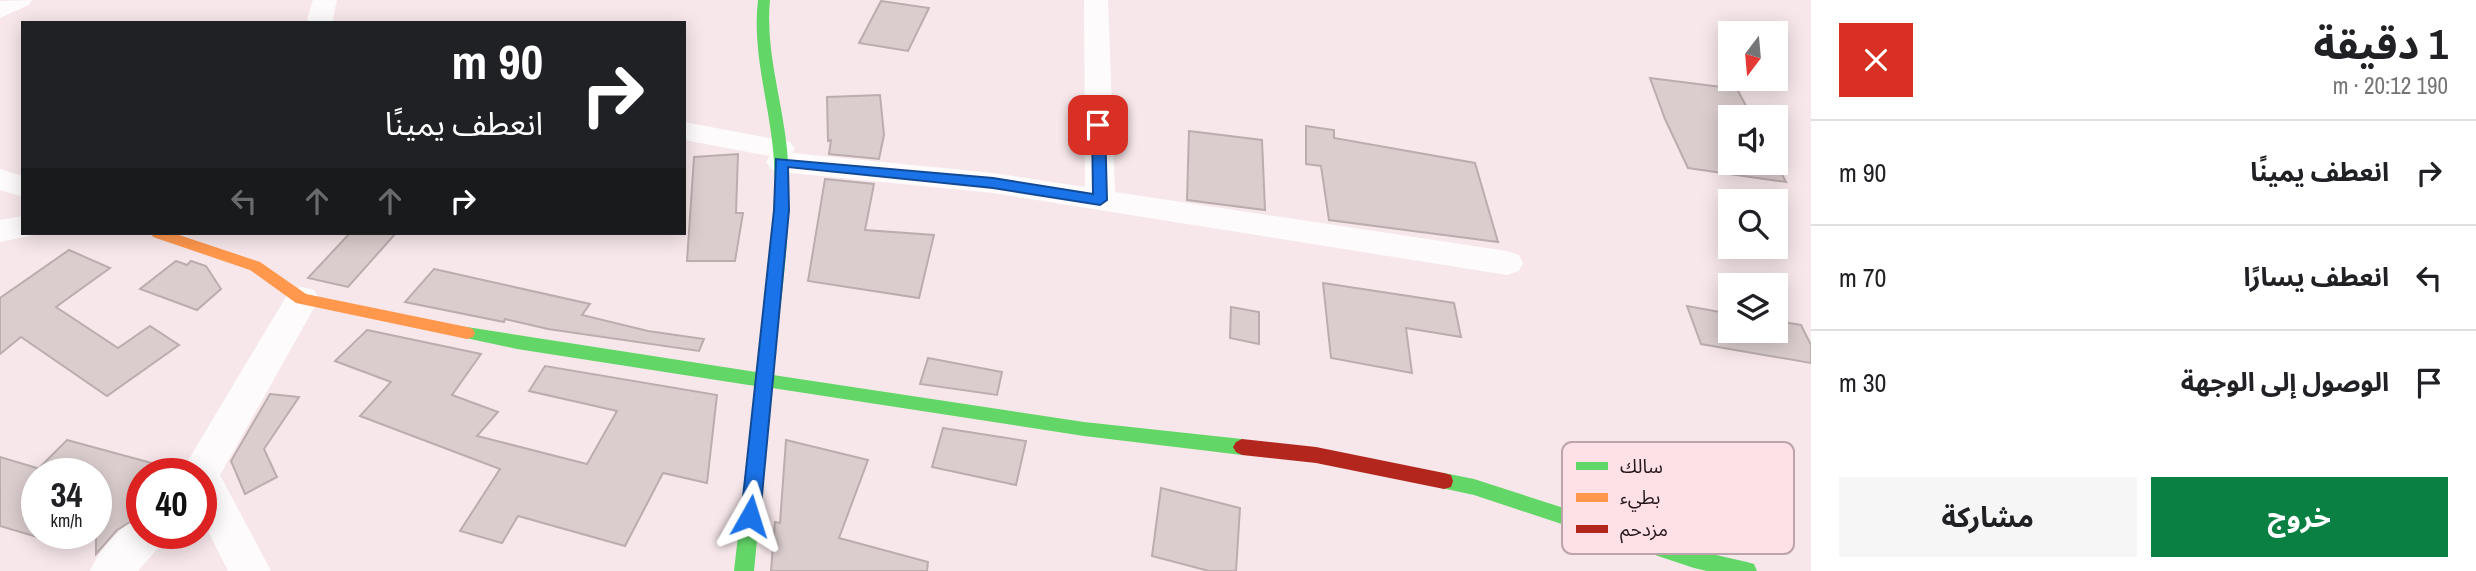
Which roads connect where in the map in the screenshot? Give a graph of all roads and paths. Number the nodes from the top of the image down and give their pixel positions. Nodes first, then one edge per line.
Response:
1 (20, 0) edge
2 (325, 0) edge
3 (764, 0) edge
4 (1096, 0) edge
5 (0, 10) edge
6 (322, 21) edge
7 (686, 131) edge
8 (781, 155) junction
9 (0, 179) edge
10 (21, 186) edge
11 (1100, 200) junction
12 (21, 228) edge
13 (0, 231) edge
14 (164, 235) edge
15 (1507, 263) dead end
16 (302, 299) junction
17 (766, 379) junction
18 (211, 458) edge
19 (217, 507) edge
20 (1562, 516) edge
21 (131, 549) edge
22 (1679, 554) edge
23 (111, 571) edge
24 (250, 571) edge
25 (744, 571) edge
26 (1747, 571) edge

1 - 5 street
2 - 6 street
3 - 8 street
4 - 11 street
7 - 8 street
8 - 11 street
8 - 17 street
9 - 10 street
11 - 15 street
12 - 13 street
14 - 16 street
16 - 17 street
16 - 18 street
17 - 20 street
17 - 25 street
19 - 24 street
21 - 23 street
22 - 26 street

